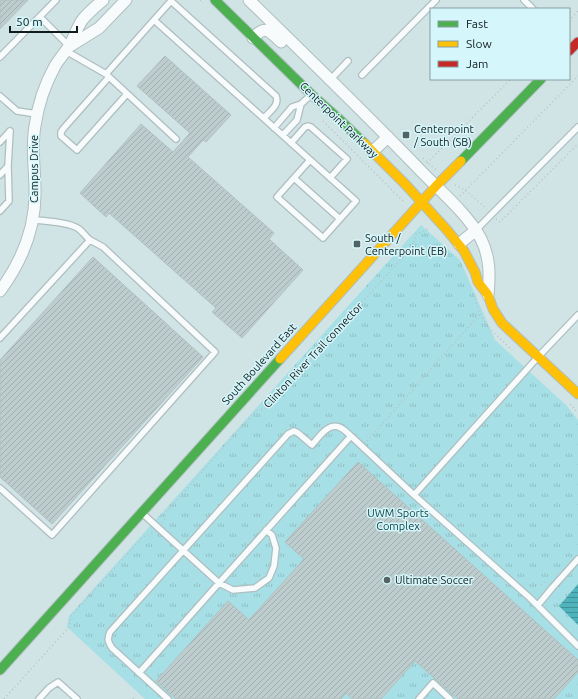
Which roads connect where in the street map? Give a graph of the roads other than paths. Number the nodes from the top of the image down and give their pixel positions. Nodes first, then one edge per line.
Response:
1 (56, 0) edge
2 (102, 0) edge
3 (126, 0) edge
4 (215, 0) edge
5 (249, 0) edge
6 (436, 0) edge
7 (524, 0) edge
8 (533, 8) edge
9 (40, 17) junction
10 (154, 20) junction
11 (253, 38) junction
12 (578, 42) edge
13 (67, 48) junction
14 (570, 50) edge
15 (0, 57) edge
16 (348, 61) dead end
17 (362, 75) dead end
18 (108, 76) junction
19 (327, 77) junction
20 (540, 80) edge
21 (127, 94) junction
22 (311, 94) junction
23 (0, 96) edge
24 (302, 104) junction
25 (37, 114) junction
26 (264, 118) junction
27 (578, 127) edge
28 (274, 128) junction
29 (283, 136) junction
30 (388, 137) junction
31 (176, 138) dead end
32 (0, 142) edge
33 (291, 143) junction
34 (372, 152) junction
35 (310, 160) junction
36 (8, 166) junction
37 (0, 175) edge
38 (294, 178) junction
39 (330, 178) junction
40 (436, 186) junction
41 (421, 202) junction
42 (0, 211) edge
43 (340, 219) junction
44 (32, 220) junction
45 (476, 230) junction
46 (90, 240) junction
47 (459, 244) junction
48 (0, 291) edge
49 (488, 295) junction
50 (578, 315) edge
51 (0, 338) edge
52 (538, 357) junction
53 (578, 394) edge
54 (351, 436) junction
55 (1, 490) edge
56 (414, 495) junction
57 (142, 512) junction
58 (266, 530) junction
59 (183, 550) junction
60 (578, 559) edge
61 (219, 583) junction
62 (538, 606) junction
63 (578, 646) edge
64 (0, 670) edge
65 (139, 673) junction
66 (39, 699) edge
67 (77, 699) edge
68 (168, 699) edge
69 (419, 699) edge
70 (450, 699) edge

1 - 9 lane
2 - 13 street, Campus Drive
3 - 13 street, Campus Drive
4 - 11 street, Centerpoint Parkway
5 - 19 street, Centerpoint Parkway
6 - 17 lane
7 - 8 lane
9 - 13 lane
9 - 15 lane
10 - 18 lane
10 - 26 lane
10 - 26 lane
11 - 19 street
11 - 22 street, Centerpoint Parkway
12 - 14 street
13 - 18 lane
13 - 25 street, Campus Drive
16 - 19 lane
18 - 21 lane
18 - 21 lane
19 - 30 street, Centerpoint Parkway
20 - 40 street, South Boulevard East
21 - 31 lane
22 - 24 lane
22 - 34 street, Centerpoint Parkway
23 - 25 lane
24 - 28 lane
24 - 29 lane
25 - 44 street, Campus Drive
26 - 28 lane
27 - 45 lane
28 - 29 lane
29 - 33 lane
30 - 34 street
30 - 40 street, Centerpoint Parkway
32 - 36 lane
33 - 35 lane
33 - 39 lane
34 - 41 street, Centerpoint Parkway
35 - 38 lane
35 - 39 lane
36 - 37 lane
36 - 42 lane
38 - 43 lane
38 - 43 lane
39 - 43 lane
40 - 41 street, South Boulevard East
40 - 45 street, Centerpoint Parkway
41 - 47 street, Centerpoint Parkway
41 - 57 street, South Boulevard East
44 - 46 lane
44 - 48 street, Campus Drive
45 - 47 street
45 - 49 street, Centerpoint Parkway
46 - 51 lane
46 - 55 lane
47 - 49 street, Centerpoint Parkway
49 - 52 street, Centerpoint Parkway
50 - 52 lane
52 - 53 street, Centerpoint Parkway
52 - 56 lane
54 - 56 lane
54 - 58 lane
54 - 59 lane
56 - 62 lane
57 - 59 lane
57 - 64 street, South Boulevard East
58 - 61 lane
58 - 61 lane
59 - 61 lane
59 - 65 lane
60 - 62 lane
61 - 65 lane
62 - 63 lane
65 - 68 lane
66 - 67 lane
69 - 70 lane

